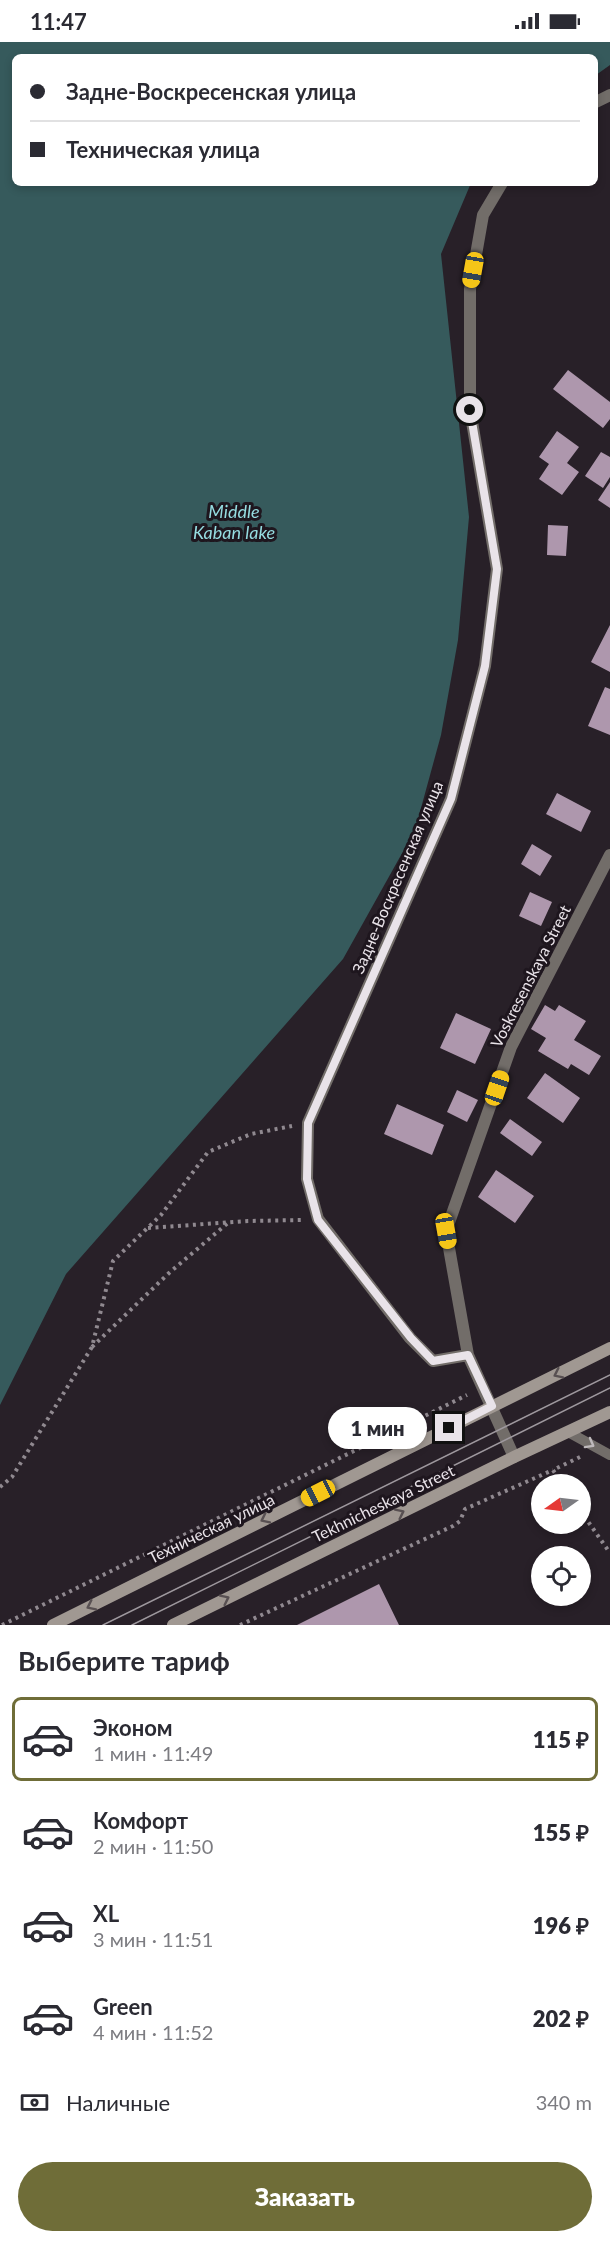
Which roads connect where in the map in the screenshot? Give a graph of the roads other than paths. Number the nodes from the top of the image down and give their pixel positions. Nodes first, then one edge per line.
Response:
1 (500, 186) edge
2 (610, 855) edge
3 (610, 1348) edge
4 (468, 1355) junction
5 (492, 1406) junction
6 (610, 1412) edge
7 (570, 1433) junction
8 (610, 1455) edge
9 (514, 1456) junction
10 (52, 1625) edge
11 (173, 1625) edge

1 - 4 street, Задне-Воскресенская улица
2 - 4 street, Voskresenskaya Street
3 -> 5 main road, Техническая улица
4 - 5 street, Voskresenskaya Street
5 - 9 street, Voskresenskaya Street
5 -> 10 main road, Техническая улица
6 - 7 main road, Tekhnicheskaya Street
7 -> 8 lane
7 - 9 main road, Tekhnicheskaya Street
11 -> 9 main road, Tekhnicheskaya Street

